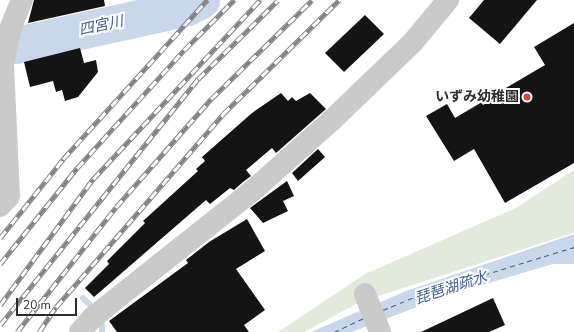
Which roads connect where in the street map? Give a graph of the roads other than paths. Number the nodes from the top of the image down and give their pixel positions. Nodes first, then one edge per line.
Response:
1 (22, 0) edge
2 (448, 0) edge
3 (0, 206) edge
4 (366, 296) dead end
5 (379, 329) edge
6 (80, 332) edge

1 - 3 street
2 - 6 street
4 - 5 street

